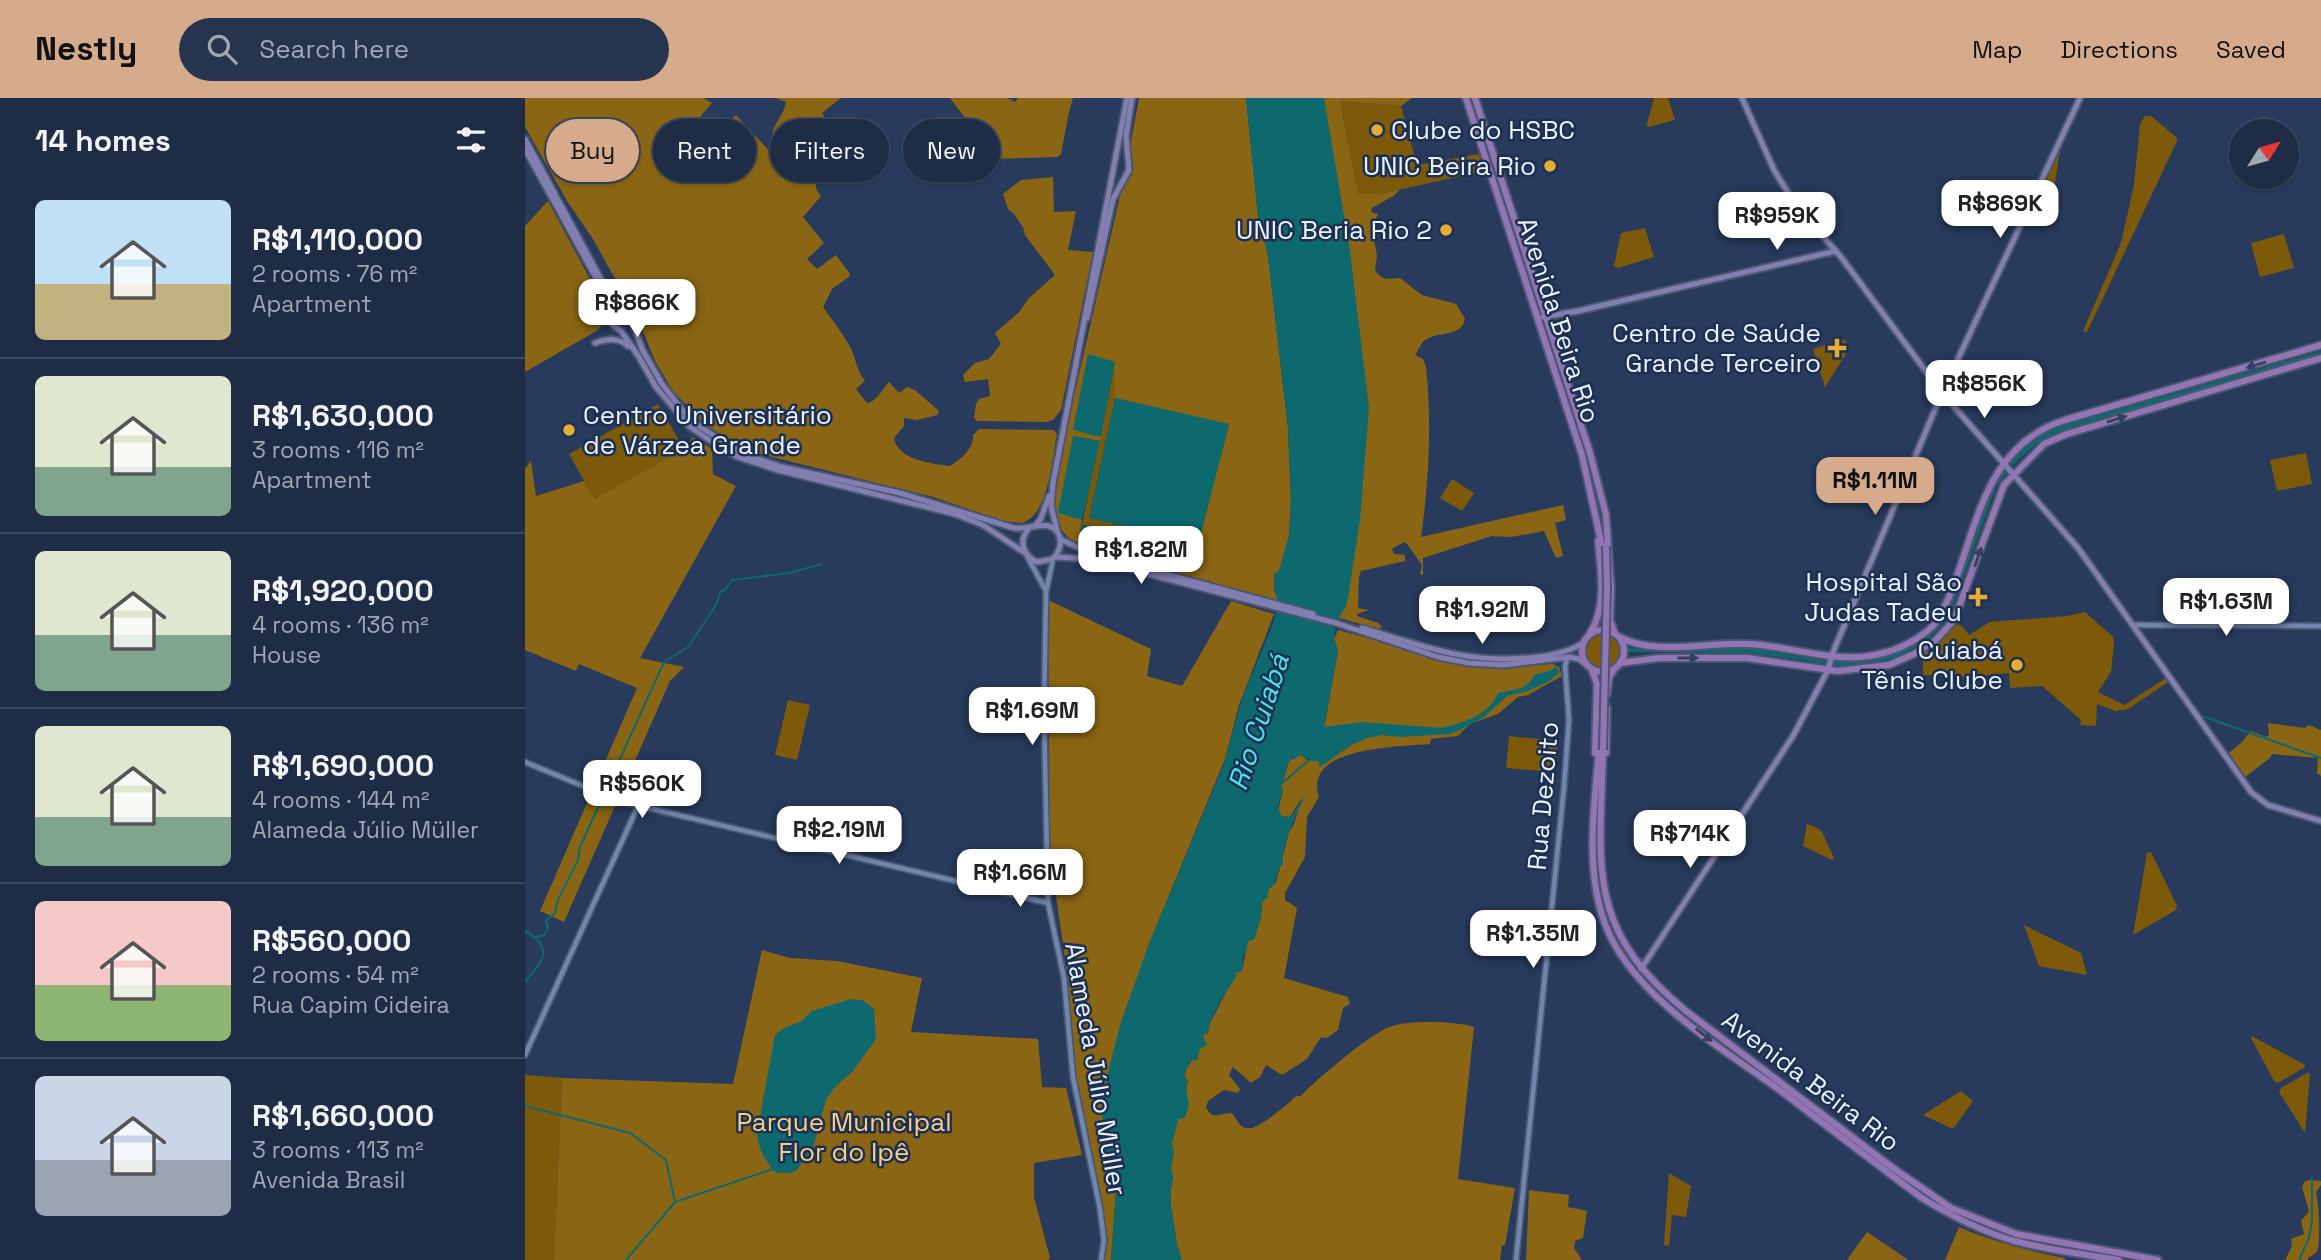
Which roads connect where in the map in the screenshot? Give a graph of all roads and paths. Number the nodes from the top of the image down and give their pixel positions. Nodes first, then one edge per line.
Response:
1 (1130, 98) edge
2 (1466, 98) edge
3 (1475, 98) edge
4 (1742, 98) edge
5 (2080, 98) edge
6 (1478, 107) junction
7 (1469, 108) junction
8 (525, 139) edge
9 (525, 149) edge
10 (1115, 160) junction
11 (1129, 161) junction
12 (1114, 170) junction
13 (1129, 172) junction
14 (1521, 240) junction
15 (1513, 243) junction
16 (1836, 251) junction
17 (627, 313) junction
18 (1546, 316) junction
19 (1538, 318) junction
20 (613, 319) junction
21 (632, 321) junction
22 (1086, 321) junction
23 (621, 331) junction
24 (595, 343) dead end
25 (2321, 345) edge
26 (2321, 358) edge
27 (645, 369) junction
28 (1560, 374) junction
29 (1942, 393) junction
30 (2072, 425) junction
31 (2004, 463) junction
32 (2013, 472) junction
33 (1053, 483) junction
34 (1601, 496) junction
35 (1596, 515) junction
36 (1983, 520) junction
37 (1036, 525) junction
38 (1028, 529) junction
39 (1059, 536) junction
40 (1604, 546) junction
41 (1026, 554) junction
42 (1054, 558) junction
43 (1046, 592) junction
44 (1232, 595) junction
45 (2131, 625) junction
46 (2321, 625) edge
47 (1588, 636) junction
48 (1617, 636) junction
49 (1384, 637) junction
50 (1583, 643) junction
51 (1831, 656) junction
52 (1567, 657) junction
53 (1552, 659) junction
54 (1618, 666) junction
55 (1590, 667) junction
56 (1826, 669) junction
57 (1565, 671) junction
58 (525, 762) edge
59 (1599, 777) junction
60 (638, 806) junction
61 (2321, 821) edge
62 (1594, 886) junction
63 (1605, 892) junction
64 (1048, 903) junction
65 (1641, 969) junction
66 (1661, 1000) junction
67 (1686, 1011) junction
68 (525, 1055) edge
69 (1741, 1063) junction
70 (1765, 1070) junction
71 (1777, 1089) junction
72 (1805, 1101) junction
73 (1891, 1170) junction
74 (2136, 1258) edge
75 (1101, 1260) edge
76 (1517, 1260) edge
77 (2119, 1260) edge
78 (2158, 1260) edge

1 - 10 main road
1 - 11 main road
2 - 3 main road
2 - 7 main road, Avenida Beira Rio
3 - 6 main road, Avenida Beira Rio
4 - 16 main road
5 - 29 main road
6 - 7 main road
6 - 14 main road, Avenida Beira Rio
7 - 15 main road, Avenida Beira Rio
8 - 17 main road
9 - 20 main road
10 - 11 main road
10 - 12 main road
11 - 13 main road
12 - 13 main road
12 - 22 main road
13 - 22 main road
14 - 15 main road
14 - 18 main road, Avenida Beira Rio
15 - 19 main road, Avenida Beira Rio
16 - 18 main road
16 - 29 main road
17 - 20 main road
17 - 21 main road
18 - 19 main road
18 - 28 main road, Avenida Beira Rio
19 - 28 main road, Avenida Beira Rio
20 - 23 main road
21 - 23 main road
21 - 38 main road
22 - 33 main road
23 - 27 main road
24 - 27 main road
25 -> 30 main road
30 -> 26 main road
27 - 41 main road
28 - 34 main road, Avenida Beira Rio
28 - 35 main road, Avenida Beira Rio
29 - 31 main road
29 - 51 main road
30 - 31 main road
30 - 32 main road
31 - 32 main road
31 - 36 main road
32 - 36 main road
32 - 45 main road
33 - 37 main road
33 - 39 main road
34 - 40 main road, Avenida Beira Rio
34 - 48 main road, Avenida Beira Rio
35 - 40 main road, Avenida Beira Rio
35 - 47 main road, Avenida Beira Rio
36 - 51 main road
56 -> 36 main road
37 - 38 main road
37 - 39 main road
38 - 41 main road
39 - 42 main road
39 - 44 main road
40 - 59 main road, Avenida Beira Rio, bridge
41 - 42 main road
41 - 43 street, Alameda Júlio Müller
42 - 43 street, Alameda Júlio Müller
42 - 44 main road
43 - 64 street, Alameda Júlio Müller
44 - 49 main road
45 - 46 street
45 - 61 main road
47 - 48 main road
47 - 50 main road
48 - 51 main road
48 - 54 main road
49 - 50 main road
49 - 53 main road
50 - 55 main road
51 - 56 main road
52 - 53 main road
52 - 55 main road
52 - 57 street, Rua Dezoito
53 - 57 street
54 - 55 main road
54 -> 56 main road
54 - 59 main road, Avenida Beira Rio
55 - 59 main road, Avenida Beira Rio
56 - 65 main road
57 - 76 street, Rua Dezoito
58 - 60 street
59 - 62 main road, Avenida Beira Rio
59 - 63 main road, Avenida Beira Rio
60 - 64 street
60 - 68 street
62 - 63 main road
62 - 66 main road, Avenida Beira Rio
63 - 65 main road, Avenida Beira Rio
64 - 75 street, Alameda Júlio Müller
65 - 67 main road, Avenida Beira Rio
66 - 67 main road
66 -> 69 main road, Avenida Beira Rio
67 - 70 main road, Avenida Beira Rio
69 - 70 main road
69 - 71 main road, Avenida Beira Rio
70 - 72 main road, Avenida Beira Rio
71 - 72 main road
71 - 73 main road, Avenida Beira Rio
72 - 73 main road, Avenida Beira Rio
73 - 74 main road, Avenida Beira Rio
73 - 77 main road, Avenida Beira Rio
74 - 78 main road, Avenida Beira Rio

